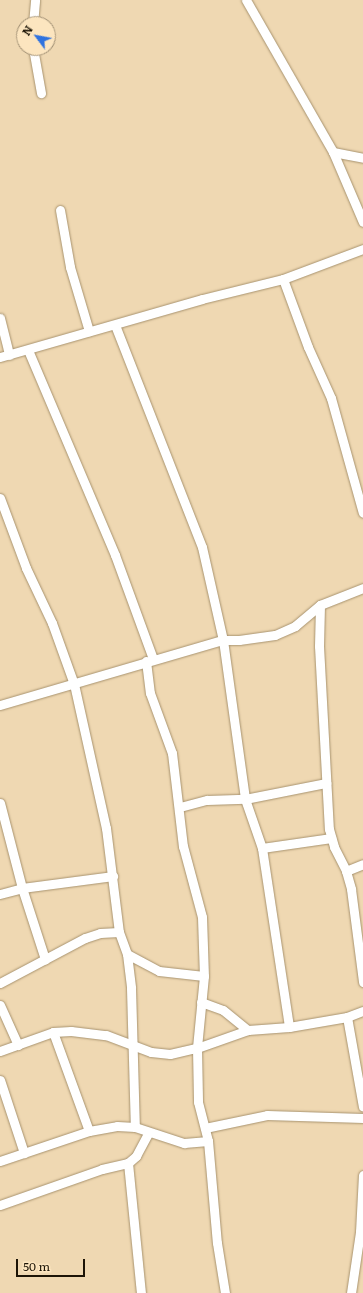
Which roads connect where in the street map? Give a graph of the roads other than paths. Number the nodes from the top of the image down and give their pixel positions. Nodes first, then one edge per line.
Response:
1 (35, 0) edge
2 (246, 0) edge
3 (34, 16) edge
4 (34, 56) edge
5 (41, 94) dead end
6 (333, 152) junction
7 (363, 158) edge
8 (60, 210) dead end
9 (363, 222) edge
10 (363, 248) edge
11 (284, 278) junction
12 (0, 318) edge
13 (115, 325) junction
14 (89, 331) junction
15 (28, 350) junction
16 (4, 356) edge
17 (0, 498) edge
18 (363, 513) edge
19 (363, 588) edge
20 (320, 605) junction
21 (223, 640) junction
22 (150, 660) junction
23 (74, 684) junction
24 (0, 705) edge
25 (326, 783) junction
26 (245, 799) junction
27 (0, 803) edge
28 (180, 807) junction
29 (331, 838) junction
30 (262, 848) junction
31 (363, 864) edge
32 (346, 871) junction
33 (113, 876) junction
34 (22, 888) junction
35 (0, 894) edge
36 (359, 918) edge
37 (119, 932) junction
38 (127, 954) junction
39 (45, 959) junction
40 (204, 976) junction
41 (363, 982) edge
42 (0, 983) edge
43 (201, 1002) junction
44 (0, 1005) edge
45 (363, 1011) edge
46 (346, 1017) junction
47 (289, 1027) junction
48 (248, 1030) junction
49 (53, 1032) junction
50 (18, 1045) junction
51 (134, 1046) junction
52 (196, 1048) junction
53 (0, 1051) edge
54 (0, 1080) edge
55 (363, 1107) edge
56 (363, 1118) edge
57 (135, 1128) junction
58 (205, 1128) junction
59 (89, 1131) junction
60 (148, 1133) junction
61 (208, 1141) junction
62 (24, 1153) junction
63 (0, 1161) edge
64 (128, 1163) junction
65 (363, 1175) edge
66 (0, 1205) edge
67 (141, 1293) edge
68 (225, 1293) edge
69 (351, 1293) edge

1 - 3 street
2 - 6 street
4 - 5 street
6 - 7 street
6 - 9 street
8 - 14 street
10 - 11 street
11 - 13 street
11 - 18 street
12 - 16 street
13 - 14 street
13 - 21 street
14 - 15 street
15 - 16 street
15 - 22 street
17 - 23 street
19 - 20 street
20 - 21 street
20 - 25 street
21 - 22 street
21 - 26 street
22 - 23 street
22 - 28 street
23 - 24 street
23 - 33 street
25 - 26 street
25 - 29 street
26 - 28 street
26 - 30 street
27 - 34 street
28 - 40 street
29 - 30 street
29 - 32 street
30 - 47 street
31 - 32 street
32 - 36 street
33 - 34 street
33 - 37 street
34 - 35 street
34 - 39 street
36 - 41 street
37 - 38 street
37 - 39 street
38 - 40 street
38 - 51 street
39 - 42 street
40 - 43 street
43 - 48 street
43 - 52 street
44 - 50 street
45 - 46 street
46 - 47 street
46 - 55 street
47 - 48 street
48 - 52 street
49 - 50 street
49 - 51 street
49 - 59 street
50 - 53 street
51 - 52 street
51 - 57 street
52 - 58 street
54 - 62 street
56 - 58 street
57 - 59 street
57 - 60 street
58 - 61 street
59 - 62 street
60 - 61 street
60 - 64 street
61 - 68 street
62 - 63 street
64 - 66 street
64 - 67 street
65 - 69 street

